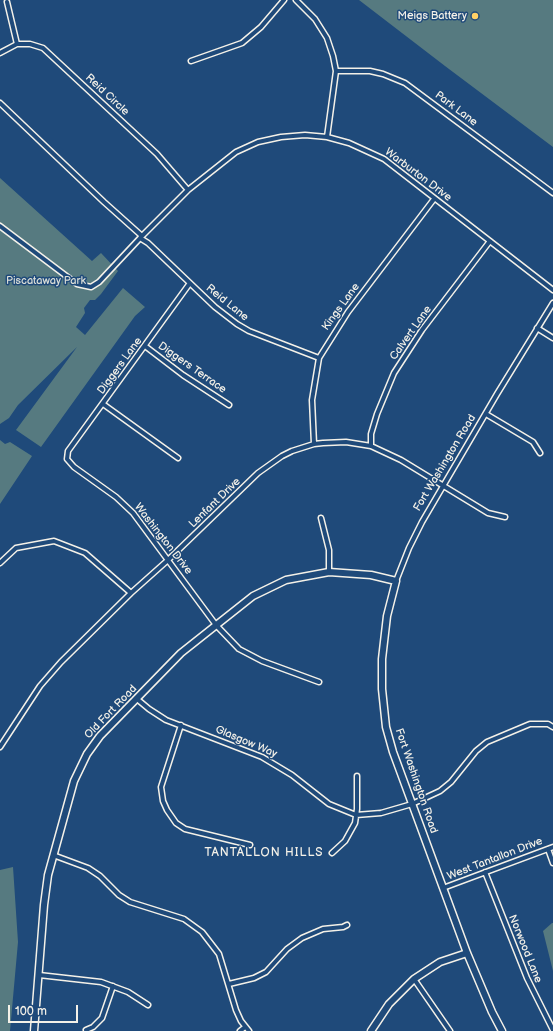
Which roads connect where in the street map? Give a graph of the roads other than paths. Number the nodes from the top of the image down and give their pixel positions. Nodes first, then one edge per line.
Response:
1 (284, 0) edge
2 (296, 0) edge
3 (7, 2) dead end
4 (17, 44) junction
5 (0, 53) edge
6 (191, 61) dead end
7 (336, 71) junction
8 (0, 103) edge
9 (327, 137) junction
10 (188, 190) junction
11 (553, 193) edge
12 (434, 199) junction
13 (0, 226) edge
14 (141, 237) junction
15 (490, 241) junction
16 (190, 283) junction
17 (553, 290) edge
18 (553, 303) edge
19 (537, 328) junction
20 (553, 338) edge
21 (145, 346) junction
22 (319, 358) junction
23 (103, 404) junction
24 (229, 405) dead end
25 (486, 414) junction
26 (314, 444) junction
27 (371, 446) junction
28 (540, 454) dead end
29 (178, 458) dead end
30 (66, 459) joint
31 (443, 487) junction
32 (506, 517) dead end
33 (321, 518) dead end
34 (168, 560) junction
35 (0, 563) edge
36 (329, 572) junction
37 (396, 581) junction
38 (131, 593) junction
39 (216, 626) junction
40 (319, 682) dead end
41 (137, 699) junction
42 (181, 726) junction
43 (553, 726) edge
44 (0, 747) edge
45 (357, 776) dead end
46 (412, 804) junction
47 (356, 815) junction
48 (250, 845) dead end
49 (553, 847) edge
50 (548, 849) junction
51 (332, 853) dead end
52 (53, 854) junction
53 (553, 863) edge
54 (485, 872) junction
55 (443, 888) junction
56 (347, 925) dead end
57 (466, 953) junction
58 (39, 975) junction
59 (414, 979) junction
60 (229, 984) junction
61 (113, 986) junction
62 (148, 1004) dead end
63 (245, 1027) junction
64 (86, 1030) edge
65 (553, 1030) edge
66 (34, 1031) edge
67 (240, 1031) edge
68 (250, 1031) edge
69 (371, 1031) edge
70 (450, 1031) edge
71 (502, 1031) edge

1 - 6 street
2 - 7 street
3 - 4 street
4 - 5 street
4 - 10 street, Reid Circle
7 - 9 street
7 - 11 street, Park Lane
8 - 14 street
9 - 10 street, Warburton Drive
9 - 12 street, Warburton Drive
10 - 14 street, Warburton Drive
12 - 15 street, Warburton Drive
12 - 22 street, Kings Lane
13 - 14 street, Warburton Drive
14 - 16 street, Reid Lane
15 - 17 street, Warburton Drive
15 - 27 street, Calvert Lane
16 - 21 street, Diggers Lane
16 - 22 street, Reid Lane
18 - 19 street, Fort Washington Road
19 - 20 street
19 - 25 street, Fort Washington Road
21 - 23 street, Diggers Lane
21 - 24 street, Diggers Terrace
22 - 26 street, Kings Lane
23 - 29 street
23 - 30 street, Diggers Lane
25 - 28 street
25 - 31 street, Fort Washington Road
26 - 27 street, Lenfant Drive
26 - 34 street, Lenfant Drive
27 - 31 street, Lenfant Drive
30 - 34 street, Washington Drive
31 - 32 street, Lenfant Drive
31 - 37 street, Fort Washington Road
33 - 36 street
34 - 38 street, Lenfant Drive
34 - 39 street, Washington Drive
35 - 38 street
36 - 37 main road, Old Fort Road
36 - 39 main road, Old Fort Road
37 - 46 main road, Fort Washington Road
38 - 44 street, Lenfant Drive
39 - 40 street, Washington Drive
39 - 41 main road, Old Fort Road
41 - 42 street, Glasgow Way
41 - 52 main road, Old Fort Road
42 - 47 street, Glasgow Way
42 - 48 street
43 - 46 street, Glasgow Way
45 - 47 street
46 - 47 street, Glasgow Way
46 - 55 main road, Fort Washington Road
47 - 51 street
49 - 50 street, West Tantallon Drive
50 - 53 street
50 - 54 street, West Tantallon Drive
52 - 58 main road, Old Fort Road
52 - 60 street
54 - 55 street, West Tantallon Drive
54 - 65 street, Norwood Lane
55 - 57 main road, Fort Washington Road
56 - 60 street
57 - 59 main road
57 - 71 main road, Fort Washington Road
58 - 61 street
58 - 66 main road, Old Fort Road
59 - 69 main road
59 - 70 street
60 - 63 street
61 - 62 street
61 - 64 street
63 - 67 street
63 - 68 street

